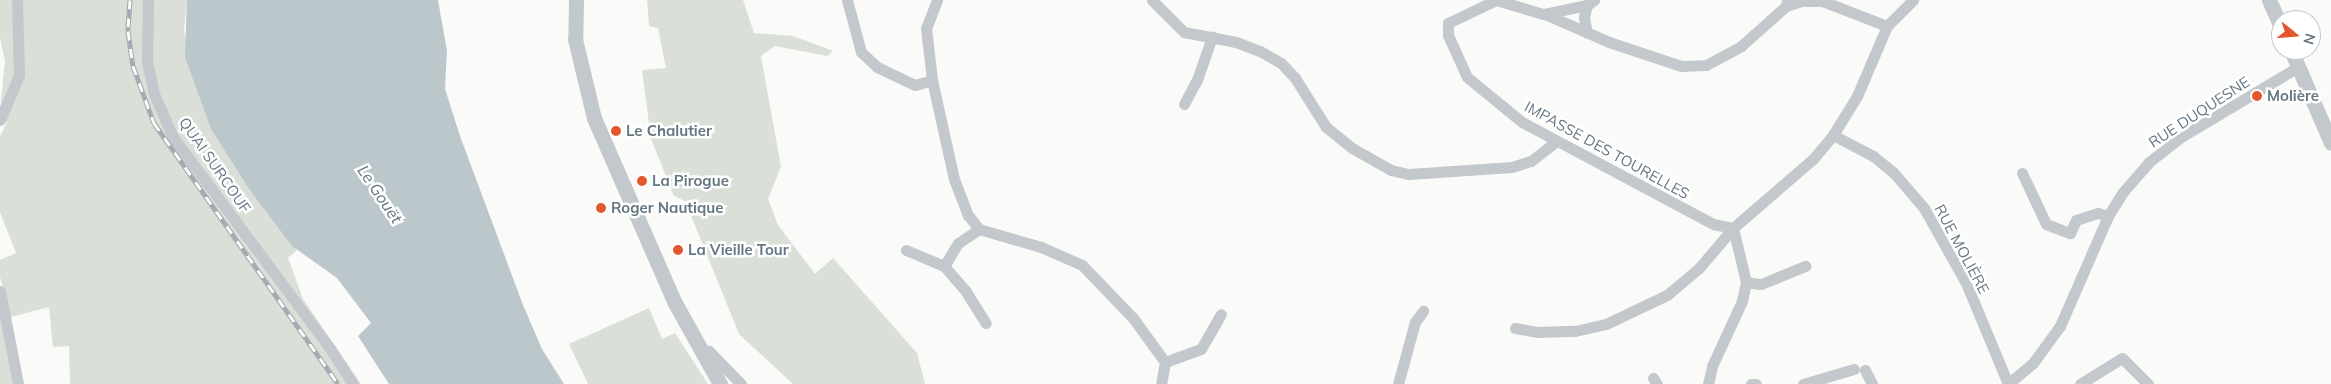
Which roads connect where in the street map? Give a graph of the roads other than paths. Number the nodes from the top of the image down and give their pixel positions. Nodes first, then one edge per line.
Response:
1 (18, 0) edge
2 (148, 0) edge
3 (576, 0) edge
4 (848, 0) edge
5 (937, 0) edge
6 (1152, 0) edge
7 (1496, 0) edge
8 (1913, 0) edge
9 (1821, 1) edge
10 (1590, 3) edge
11 (1786, 3) edge
12 (1543, 14) junction
13 (1887, 26) junction
14 (1587, 33) junction
15 (1212, 37) junction
16 (2295, 60) edge
17 (2298, 67) junction
18 (932, 80) junction
19 (1184, 104) dead end
20 (0, 120) edge
21 (1834, 135) junction
22 (1555, 142) junction
23 (2331, 143) edge
24 (2022, 173) dead end
25 (2108, 216) junction
26 (1733, 228) junction
27 (979, 229) junction
28 (906, 250) dead end
29 (944, 266) junction
30 (1804, 266) dead end
31 (1746, 282) junction
32 (0, 291) edge
33 (1423, 311) dead end
34 (1221, 314) dead end
35 (986, 323) dead end
36 (1515, 328) dead end
37 (700, 350) junction
38 (1166, 362) junction
39 (18, 384) edge
40 (353, 384) edge
41 (720, 384) edge
42 (742, 384) edge
43 (1162, 384) edge
44 (1398, 384) edge
45 (1708, 384) edge
46 (1751, 384) edge
47 (1756, 384) edge
48 (1803, 384) edge
49 (1872, 384) edge
50 (2008, 384) edge
51 (2080, 384) edge
52 (2148, 384) edge

1 - 20 street
2 - 40 street, QUAI SURCOUF
3 - 37 street
4 - 18 street
5 - 18 street
6 - 15 street
7 - 12 street
7 - 22 street, IMPASSE DES TOURELLES
8 - 13 street
9 - 11 street
9 - 13 street
10 - 12 street
10 - 14 street
11 - 14 street
12 - 14 street
13 - 21 street
15 - 19 street
15 - 22 street
16 - 17 street
17 - 23 street
17 - 25 street, RUE DUQUESNE
18 - 27 street
21 - 26 street
21 - 50 street, RUE MOLIÈRE
22 - 26 street, IMPASSE DES TOURELLES
24 - 25 street
25 - 50 street, RUE DUQUESNE
26 - 31 street
26 - 36 street
27 - 29 street
27 - 38 street
28 - 29 street
29 - 35 street
30 - 31 street
31 - 45 street
32 - 39 street
33 - 44 street
34 - 38 street
37 - 41 street
37 - 42 street
38 - 43 street
46 - 47 street
48 - 49 street
51 - 52 street

